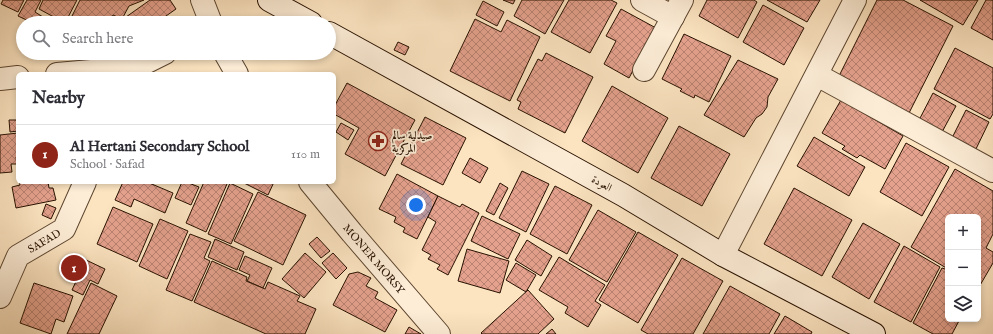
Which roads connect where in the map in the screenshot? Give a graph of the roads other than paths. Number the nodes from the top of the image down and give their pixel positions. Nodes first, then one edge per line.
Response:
1 (202, 0) edge
2 (270, 0) edge
3 (642, 0) edge
4 (855, 0) edge
5 (677, 9) edge
6 (208, 16) edge
7 (299, 16) edge
8 (336, 37) edge
9 (153, 60) edge
10 (229, 60) edge
11 (644, 70) dead end
12 (136, 71) edge
13 (110, 72) edge
14 (236, 72) edge
15 (817, 75) junction
16 (16, 77) edge
17 (0, 79) edge
18 (990, 163) edge
19 (84, 184) edge
20 (312, 184) edge
21 (723, 255) junction
22 (0, 297) edge
23 (439, 334) edge
24 (874, 334) edge

1 - 6 street
2 - 7 street
3 - 5 street
4 - 15 street
5 - 11 street
8 - 21 street, العودة
9 - 12 street
10 - 14 street
12 - 13 street
15 - 18 street
15 - 21 street
16 - 17 street
19 - 22 street, SAFAD
20 - 23 street, MONER MORSY
21 - 24 street, العودة

